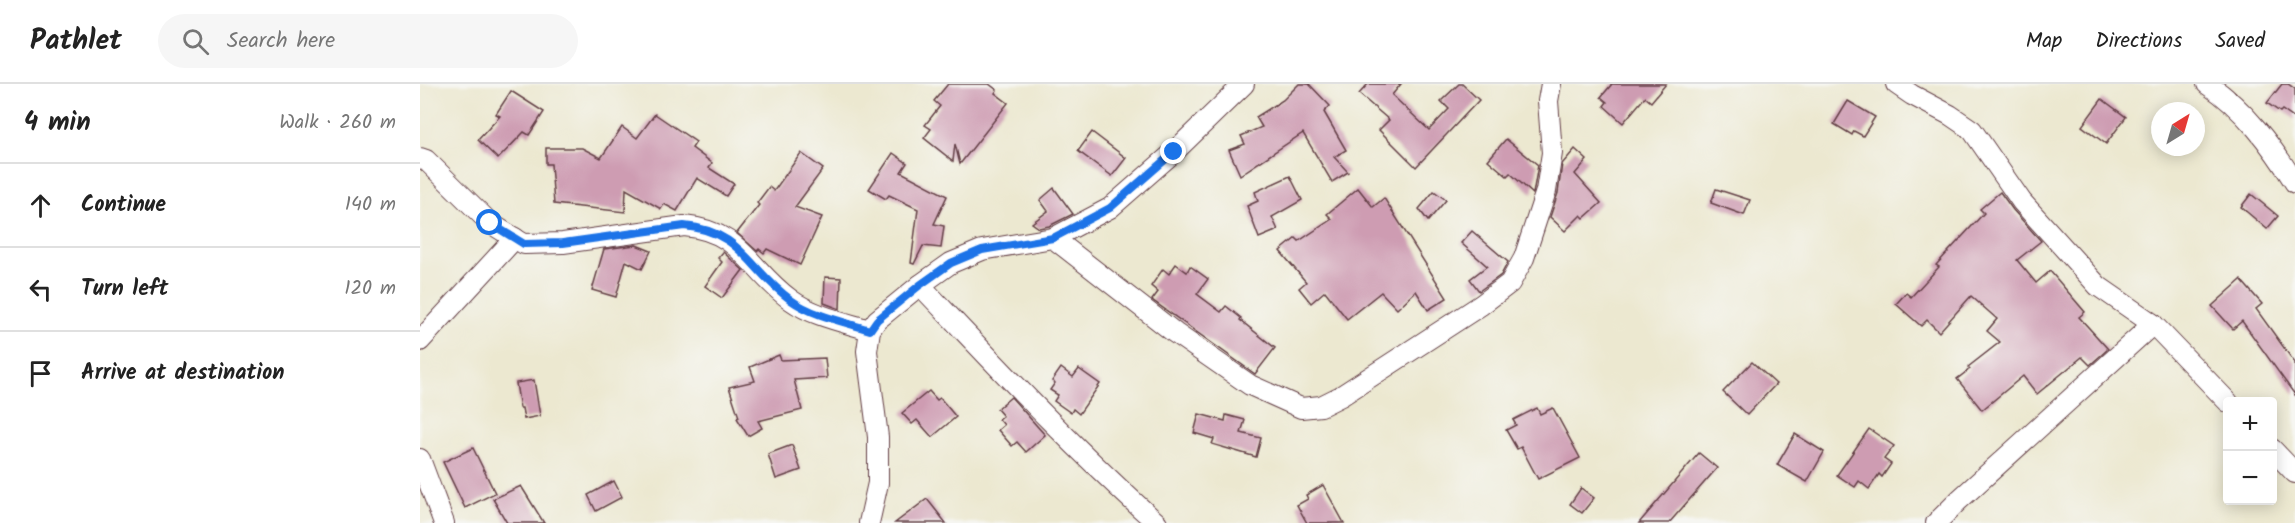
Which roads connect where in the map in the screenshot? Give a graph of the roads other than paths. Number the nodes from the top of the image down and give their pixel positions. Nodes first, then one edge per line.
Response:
1 (1244, 84) edge
2 (1551, 84) edge
3 (1896, 84) edge
4 (2207, 84) edge
5 (420, 158) edge
6 (2295, 183) edge
7 (515, 238) junction
8 (1053, 238) junction
9 (920, 285) junction
10 (2153, 324) junction
11 (870, 330) junction
12 (420, 341) edge
13 (2223, 397) edge
14 (2274, 451) edge
15 (420, 459) edge
16 (2295, 473) edge
17 (444, 523) edge
18 (869, 523) edge
19 (1157, 523) edge
20 (1936, 523) edge

1 - 8 street
2 - 8 street
3 - 10 street
4 - 6 street
5 - 7 street
7 - 11 street
7 - 12 street
8 - 9 street
9 - 11 street
9 - 19 street
10 - 13 street
10 - 20 street
11 - 18 street
14 - 16 street
15 - 17 street

